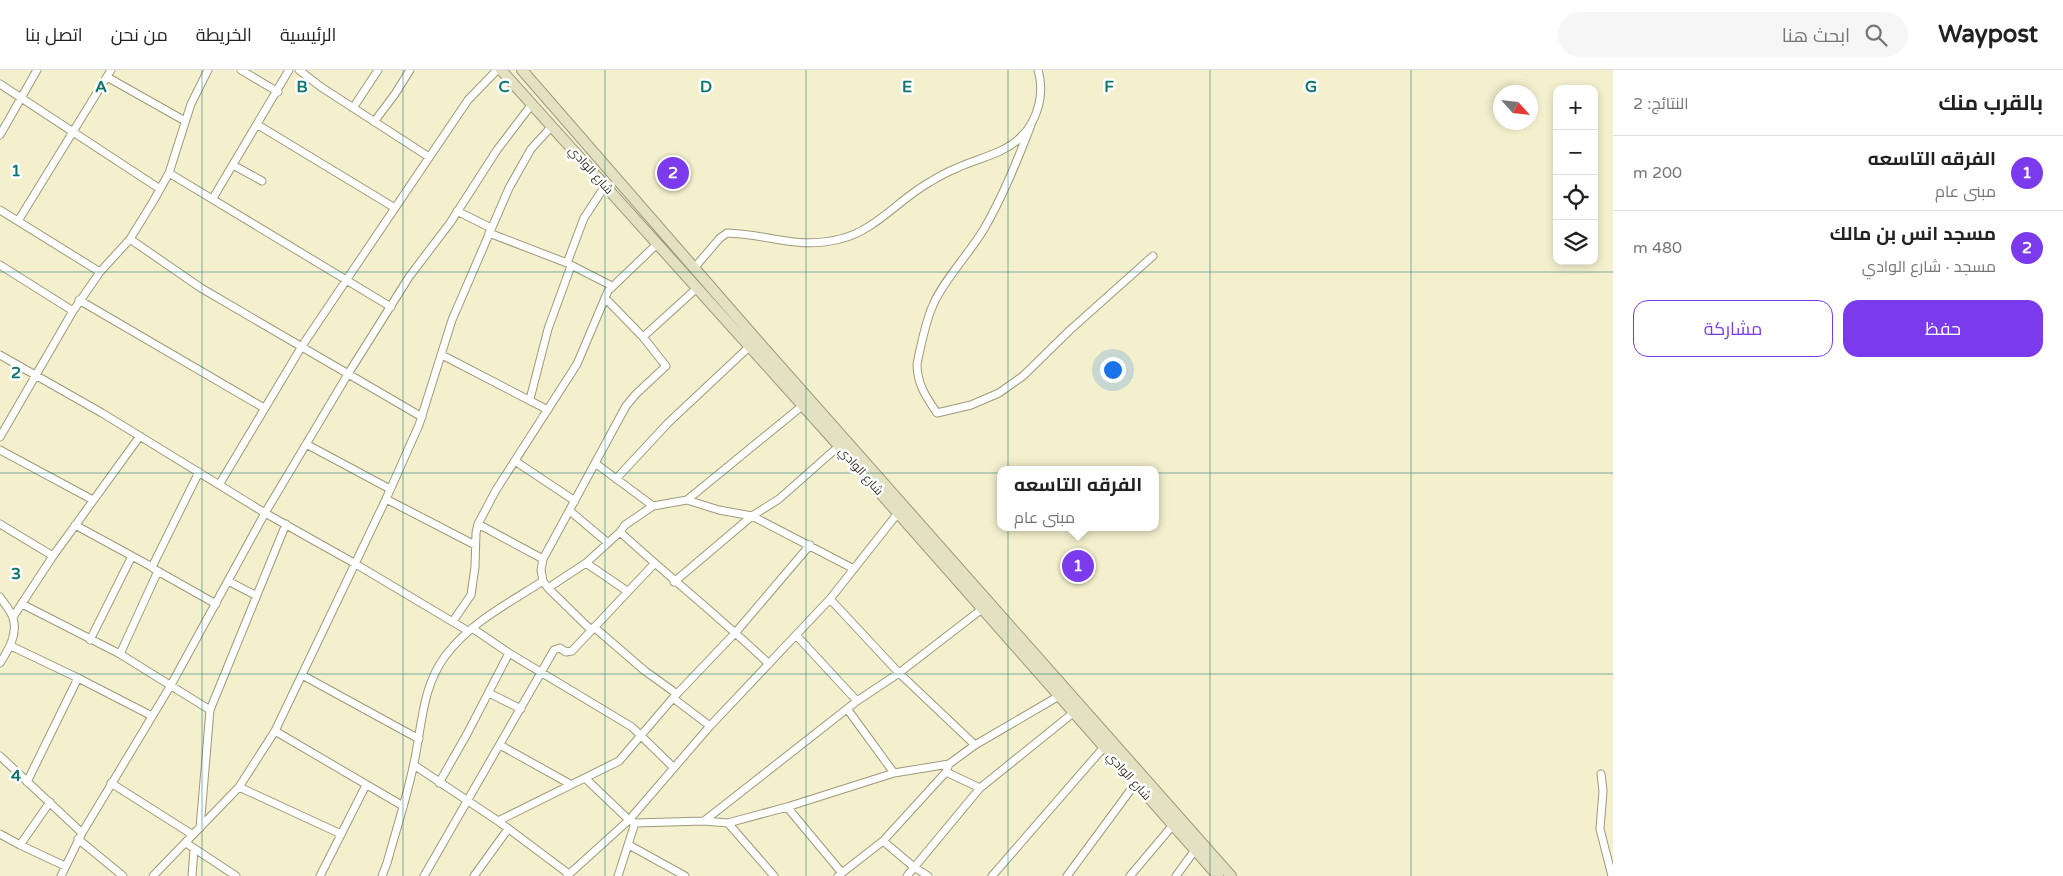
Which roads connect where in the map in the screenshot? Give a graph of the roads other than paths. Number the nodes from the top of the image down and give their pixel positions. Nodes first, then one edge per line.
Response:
1 (37, 70) edge
2 (112, 70) edge
3 (208, 70) edge
4 (241, 70) edge
5 (289, 70) edge
6 (298, 70) edge
7 (378, 70) edge
8 (410, 70) edge
9 (497, 70) edge
10 (501, 70) edge
11 (522, 70) edge
12 (1038, 70) edge
13 (107, 77) junction
14 (0, 84) edge
15 (278, 92) junction
16 (21, 97) junction
17 (532, 104) junction
18 (353, 108) junction
19 (185, 121) junction
20 (374, 122) junction
21 (258, 125) junction
22 (1031, 125) junction
23 (552, 126) junction
24 (74, 132) junction
25 (0, 135) edge
26 (429, 158) junction
27 (233, 165) junction
28 (169, 173) junction
29 (262, 181) dead end
30 (605, 186) junction
31 (160, 189) junction
32 (213, 198) junction
33 (395, 208) junction
34 (0, 210) edge
35 (458, 211) junction
36 (18, 221) junction
37 (490, 231) junction
38 (130, 239) junction
39 (657, 244) junction
40 (1154, 256) dead end
41 (569, 264) junction
42 (0, 265) edge
43 (696, 267) junction
44 (100, 272) junction
45 (347, 279) junction
46 (612, 286) junction
47 (697, 288) junction
48 (605, 298) junction
49 (79, 300) junction
50 (391, 307) junction
51 (73, 311) junction
52 (643, 337) junction
53 (302, 346) junction
54 (750, 347) junction
55 (0, 355) edge
56 (442, 355) junction
57 (348, 374) junction
58 (36, 377) junction
59 (530, 398) junction
60 (802, 406) junction
61 (264, 408) junction
62 (548, 410) junction
63 (422, 417) junction
64 (140, 436) junction
65 (0, 437) edge
66 (306, 444) junction
67 (839, 446) junction
68 (0, 450) edge
69 (515, 461) junction
70 (595, 463) junction
71 (199, 472) junction
72 (616, 479) junction
73 (219, 485) junction
74 (390, 489) junction
75 (386, 499) junction
76 (94, 500) junction
77 (687, 500) junction
78 (575, 501) junction
79 (653, 506) junction
80 (570, 511) junction
81 (898, 512) junction
82 (265, 513) junction
83 (752, 516) junction
84 (908, 518) junction
85 (0, 524) edge
86 (286, 524) junction
87 (478, 524) junction
88 (75, 525) junction
89 (620, 532) junction
90 (608, 543) junction
91 (475, 545) junction
92 (810, 545) junction
93 (53, 556) junction
94 (132, 556) junction
95 (543, 559) junction
96 (354, 563) junction
97 (586, 563) junction
98 (654, 564) junction
99 (155, 569) junction
100 (854, 569) junction
101 (228, 581) junction
102 (543, 581) junction
103 (674, 582) junction
104 (548, 588) junction
105 (627, 591) junction
106 (255, 596) junction
107 (0, 597) edge
108 (830, 599) junction
109 (22, 604) junction
110 (216, 604) junction
111 (982, 609) junction
112 (13, 617) junction
113 (453, 621) junction
114 (470, 629) junction
115 (592, 629) junction
116 (736, 632) junction
117 (796, 635) junction
118 (90, 640) junction
119 (11, 646) junction
120 (509, 653) junction
121 (120, 654) junction
122 (0, 663) edge
123 (769, 664) junction
124 (542, 672) junction
125 (899, 673) junction
126 (302, 675) junction
127 (78, 678) junction
128 (171, 685) junction
129 (489, 693) junction
130 (675, 696) junction
131 (1059, 696) junction
132 (857, 701) junction
133 (521, 709) junction
134 (210, 710) junction
135 (848, 710) junction
136 (1074, 712) junction
137 (152, 716) junction
138 (710, 726) junction
139 (274, 731) junction
140 (641, 735) junction
141 (419, 739) junction
142 (500, 745) junction
143 (975, 745) junction
144 (1104, 747) junction
145 (0, 756) edge
146 (949, 764) junction
147 (414, 765) junction
148 (673, 767) junction
149 (946, 772) junction
150 (894, 773) junction
151 (1601, 774) dead end
152 (585, 778) junction
153 (1139, 779) junction
154 (27, 782) junction
155 (111, 783) junction
156 (439, 783) junction
157 (570, 784) junction
158 (366, 785) junction
159 (239, 787) junction
160 (980, 788) junction
161 (466, 801) junction
162 (50, 802) junction
163 (403, 806) junction
164 (787, 807) junction
165 (498, 821) junction
166 (704, 821) junction
167 (632, 822) junction
168 (728, 823) junction
169 (1173, 825) junction
170 (200, 828) junction
171 (508, 829) junction
172 (341, 834) junction
173 (80, 836) junction
174 (193, 836) junction
175 (1, 837) edge
176 (883, 841) junction
177 (186, 843) junction
178 (20, 845) junction
179 (629, 845) junction
180 (194, 849) junction
181 (1195, 850) junction
182 (65, 866) junction
183 (914, 867) junction
184 (840, 874) edge
185 (568, 875) edge
186 (1133, 875) edge
187 (61, 876) edge
188 (122, 876) edge
189 (153, 876) edge
190 (192, 876) edge
191 (236, 876) edge
192 (320, 876) edge
193 (382, 876) edge
194 (424, 876) edge
195 (474, 876) edge
196 (618, 876) edge
197 (685, 876) edge
198 (774, 876) edge
199 (907, 876) edge
200 (928, 876) edge
201 (992, 876) edge
202 (1067, 876) edge
203 (1176, 876) edge
204 (1218, 876) edge
205 (1231, 876) edge
206 (1612, 876) edge

1 - 16 street
2 - 13 street
3 - 19 street
4 - 15 street
5 - 15 street
6 - 18 street
7 - 18 street
8 - 20 street
9 - 26 street
10 - 17 main road, شارع الوادي
11 - 43 main road, شارع الوادي
12 - 22 street
13 - 19 street
13 - 24 street
14 - 16 street
15 - 21 street
16 - 24 street
16 - 25 street
17 - 23 main road, شارع الوادي
17 - 35 street
18 - 20 street
19 - 28 street
20 - 26 street
21 - 27 street
21 - 33 street
22 - 40 street
22 - 43 street
23 - 30 main road, شارع الوادي
23 - 37 street
24 - 31 street
24 - 36 street
26 - 33 street
27 - 29 street
27 - 32 street
28 - 31 street
28 - 32 street
30 - 39 main road, شارع الوادي
30 - 41 street
31 - 38 street
32 - 45 street
33 - 45 street
34 - 36 street
35 - 37 street
35 - 50 street
36 - 44 street
37 - 41 street
37 - 56 street
38 - 44 street
38 - 53 street
39 - 46 street
39 - 47 main road, شارع الوادي
41 - 46 street
41 - 59 street
42 - 51 street
43 - 84 main road, شارع الوادي
44 - 49 street
45 - 50 street
45 - 53 street
46 - 48 street
47 - 52 street
47 - 54 main road, شارع الوادي
48 - 52 street
48 - 62 street
49 - 51 street
49 - 61 street
50 - 57 street
51 - 58 street
52 - 70 street
53 - 57 street
53 - 61 street
54 - 60 main road, شارع الوادي
54 - 72 street
55 - 58 street
56 - 59 street
56 - 63 street
57 - 63 street
57 - 66 street
58 - 64 street
58 - 65 street
59 - 62 street
60 - 67 main road, شارع الوادي
60 - 77 street
61 - 73 street
62 - 69 street
63 - 74 street
64 - 71 street
64 - 76 street
66 - 74 street
66 - 82 street
67 - 81 main road, شارع الوادي
67 - 83 street
68 - 76 street
69 - 78 street
69 - 87 street
70 - 72 street
70 - 78 street
71 - 73 street
71 - 99 street
72 - 79 street
73 - 82 street
74 - 75 street
75 - 91 street
75 - 96 street
76 - 88 street
77 - 79 street
77 - 83 street
78 - 80 street
79 - 89 street
80 - 90 street
80 - 95 street
81 - 84 main road, شارع الوادي
81 - 100 street
82 - 86 street
82 - 101 street
83 - 92 street
83 - 103 street
84 - 111 main road, شارع الوادي
84 - 153 main road, شارع الوادي
85 - 93 street
86 - 96 street
86 - 106 street
87 - 91 street
87 - 95 street
88 - 93 street
88 - 94 street
89 - 90 street
89 - 98 street
90 - 97 street
91 - 113 street
92 - 100 street
92 - 116 street
93 - 109 street
94 - 99 street
94 - 118 street
95 - 102 street
96 - 113 street
96 - 126 street
97 - 104 street
97 - 105 street
98 - 103 street
98 - 105 street
99 - 110 street
99 - 121 street
100 - 108 street
101 - 106 street
101 - 110 street
102 - 104 street
102 - 114 street
103 - 116 street
104 - 115 street
105 - 115 street
106 - 134 street
107 - 112 street
108 - 117 street
108 - 125 street
109 - 112 street
109 - 118 street
110 - 128 street
111 - 125 street
111 - 131 main road, شارع الوادي
112 - 119 street
113 - 114 street
114 - 120 street
114 - 141 street
115 - 124 street
115 - 130 street
116 - 123 street
116 - 130 street
117 - 123 street
117 - 132 street
118 - 121 street
119 - 122 street
119 - 127 street
120 - 124 street
120 - 129 street
121 - 128 street
123 - 138 street
124 - 133 street
124 - 140 street
125 - 132 street
125 - 143 street
126 - 139 street
126 - 141 street
127 - 137 street
127 - 154 street
128 - 134 street
128 - 137 street
129 - 133 street
129 - 156 street
130 - 138 street
130 - 140 street
131 - 136 main road, شارع الوادي
131 - 143 street
132 - 135 street
133 - 142 street
134 - 170 street
135 - 150 street
135 - 166 street
136 - 144 main road, شارع الوادي
136 - 160 street
137 - 155 street
138 - 148 street
139 - 158 street
139 - 159 street
140 - 148 street
140 - 152 street
141 - 147 street
142 - 157 street
142 - 161 street
143 - 146 street
144 - 153 main road, شارع الوادي
144 - 201 street
145 - 154 street
146 - 149 street
146 - 150 street
147 - 156 street
147 - 163 street
148 - 167 street
149 - 160 street
149 - 176 street
150 - 164 street
151 - 206 street
152 - 157 street
152 - 167 street
153 - 169 main road, شارع الوادي
153 - 202 street
153 - 205 main road, شارع الوادي
154 - 162 street
155 - 173 street
155 - 174 street
156 - 161 street
157 - 165 street
158 - 163 street
158 - 172 street
159 - 170 street
159 - 172 street
160 - 183 street
161 - 165 street
161 - 194 street
162 - 173 street
162 - 178 street
163 - 193 street
164 - 168 street
164 - 184 street
165 - 171 street
166 - 167 street
166 - 168 street
167 - 179 street
167 - 185 street
168 - 198 street
169 - 181 main road, شارع الوادي
169 - 186 street
170 - 174 street
171 - 185 street
171 - 195 street
172 - 192 street
173 - 182 street
173 - 188 street
174 - 177 street
175 - 178 street
176 - 183 street
176 - 184 street
177 - 180 street
177 - 189 street
178 - 182 street
179 - 196 street
179 - 197 street
180 - 190 street
180 - 191 street
181 - 203 street
181 - 204 main road, شارع الوادي
182 - 187 street
183 - 199 street
183 - 200 street

